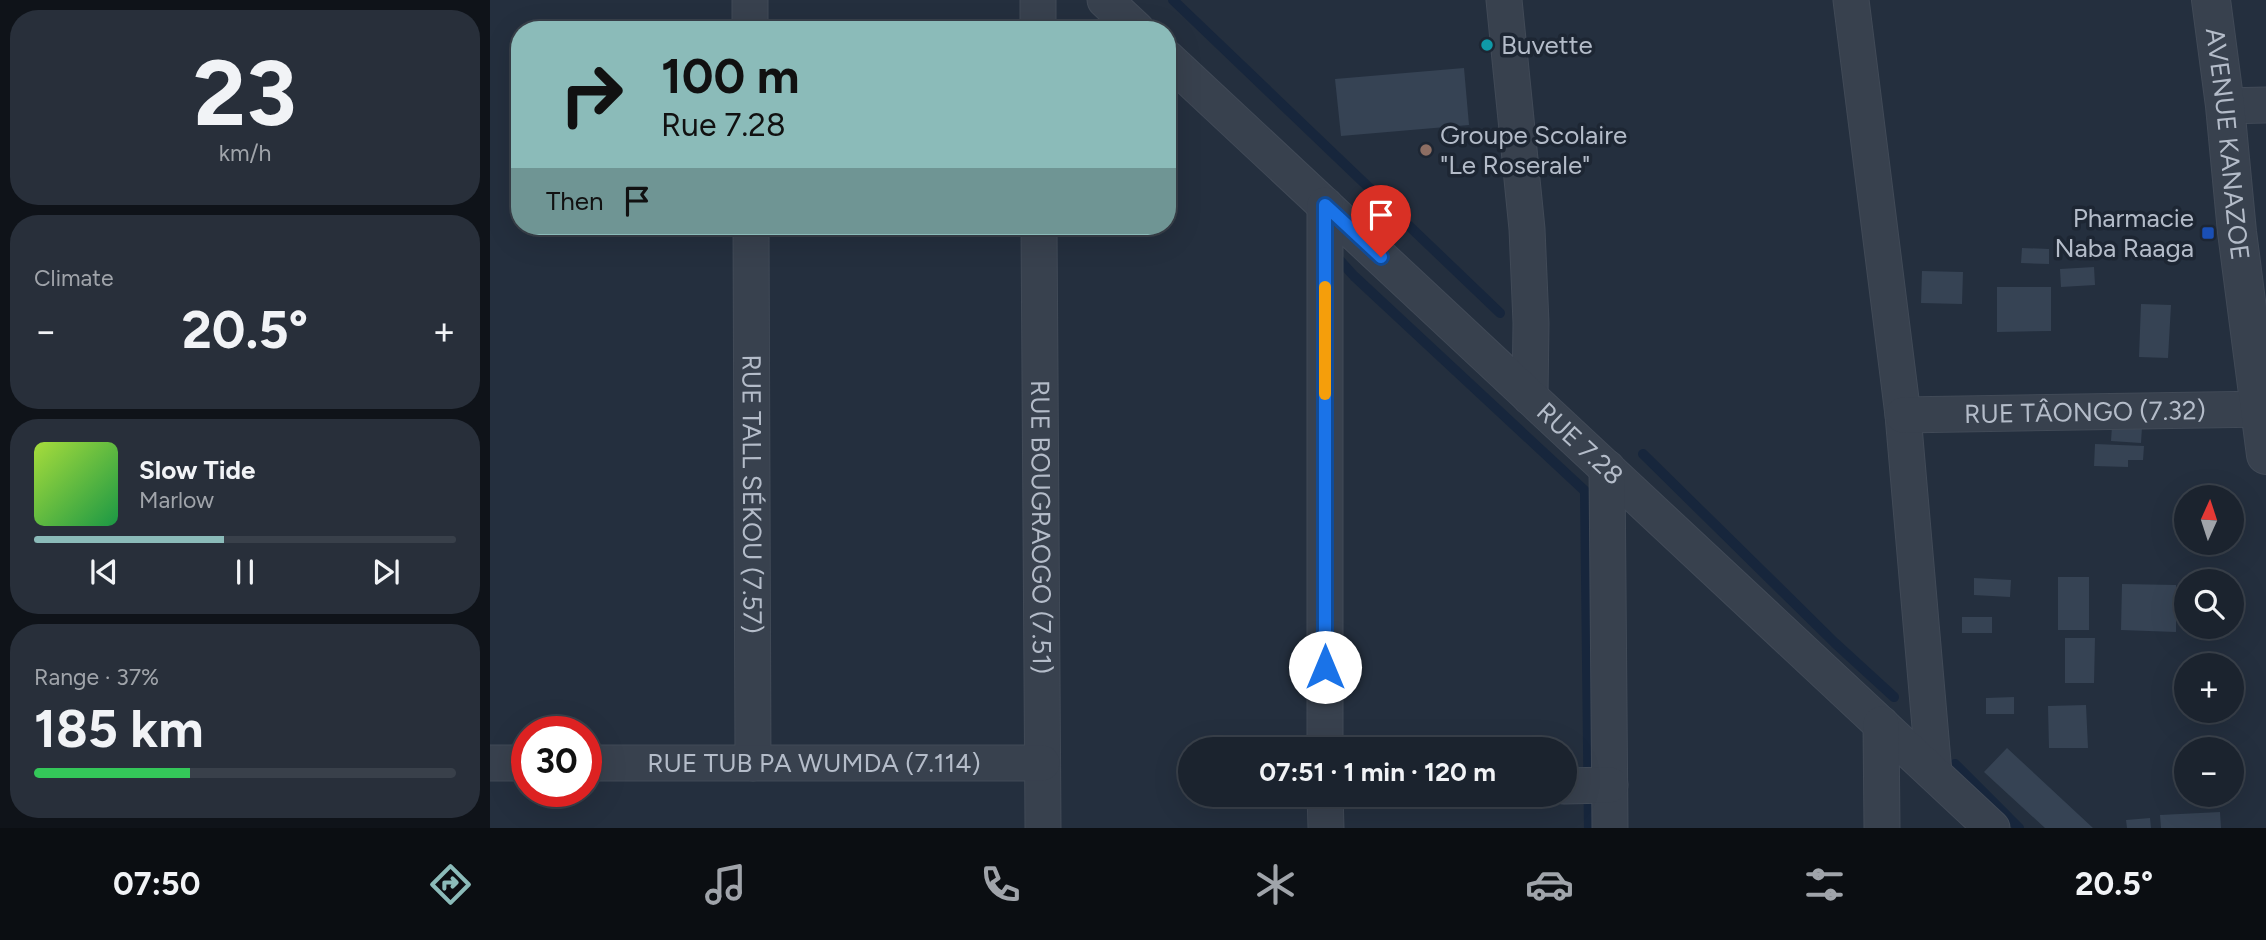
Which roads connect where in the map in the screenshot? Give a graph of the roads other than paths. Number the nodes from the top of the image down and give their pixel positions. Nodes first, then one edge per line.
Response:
1 (750, 0) edge
2 (1038, 0) edge
3 (1105, 0) edge
4 (1504, 0) edge
5 (1851, 0) edge
6 (2211, 0) edge
7 (750, 21) edge
8 (1038, 21) edge
9 (1127, 21) edge
10 (1176, 66) edge
11 (2266, 105) edge
12 (2225, 106) junction
13 (1325, 205) junction
14 (751, 235) edge
15 (1039, 235) edge
16 (1531, 397) junction
17 (2263, 409) edge
18 (1903, 415) junction
19 (2266, 455) edge
20 (1607, 468) junction
21 (1881, 724) junction
22 (1325, 737) edge
23 (490, 762) edge
24 (511, 763) edge
25 (602, 763) edge
26 (753, 763) junction
27 (1042, 763) junction
28 (1934, 773) junction
29 (1610, 785) junction
30 (1577, 786) edge
31 (1325, 807) edge
32 (1043, 828) edge
33 (1326, 828) edge
34 (1610, 828) edge
35 (1881, 828) edge
36 (1992, 828) edge

1 - 7 street
2 - 8 street
3 - 9 street
4 - 16 street
5 - 18 street
6 - 12 street, AVENUE KANAZOE
10 - 13 street, RUE 7.28
11 - 12 street
12 - 17 street, AVENUE KANAZOE
13 - 16 street, RUE 7.28
13 - 22 street
14 - 26 street, RUE TALL SÉKOU (7.57)
15 - 27 street, RUE BOUGRAOGO (7.51)
16 - 20 street, RUE 7.28
17 - 18 street, RUE TÂONGO (7.32)
17 - 19 street, AVENUE KANAZOE
18 - 28 street
20 - 21 street, RUE 7.28
20 - 29 street
21 - 28 street, RUE 7.28
21 - 35 street
23 - 24 street
25 - 26 street, RUE TUB PA WUMDA (7.114)
26 - 27 street, RUE TUB PA WUMDA (7.114)
27 - 32 street, RUE BOUGRAOGO (7.51)
28 - 36 street, RUE 7.28
29 - 30 street
29 - 34 street
31 - 33 street

